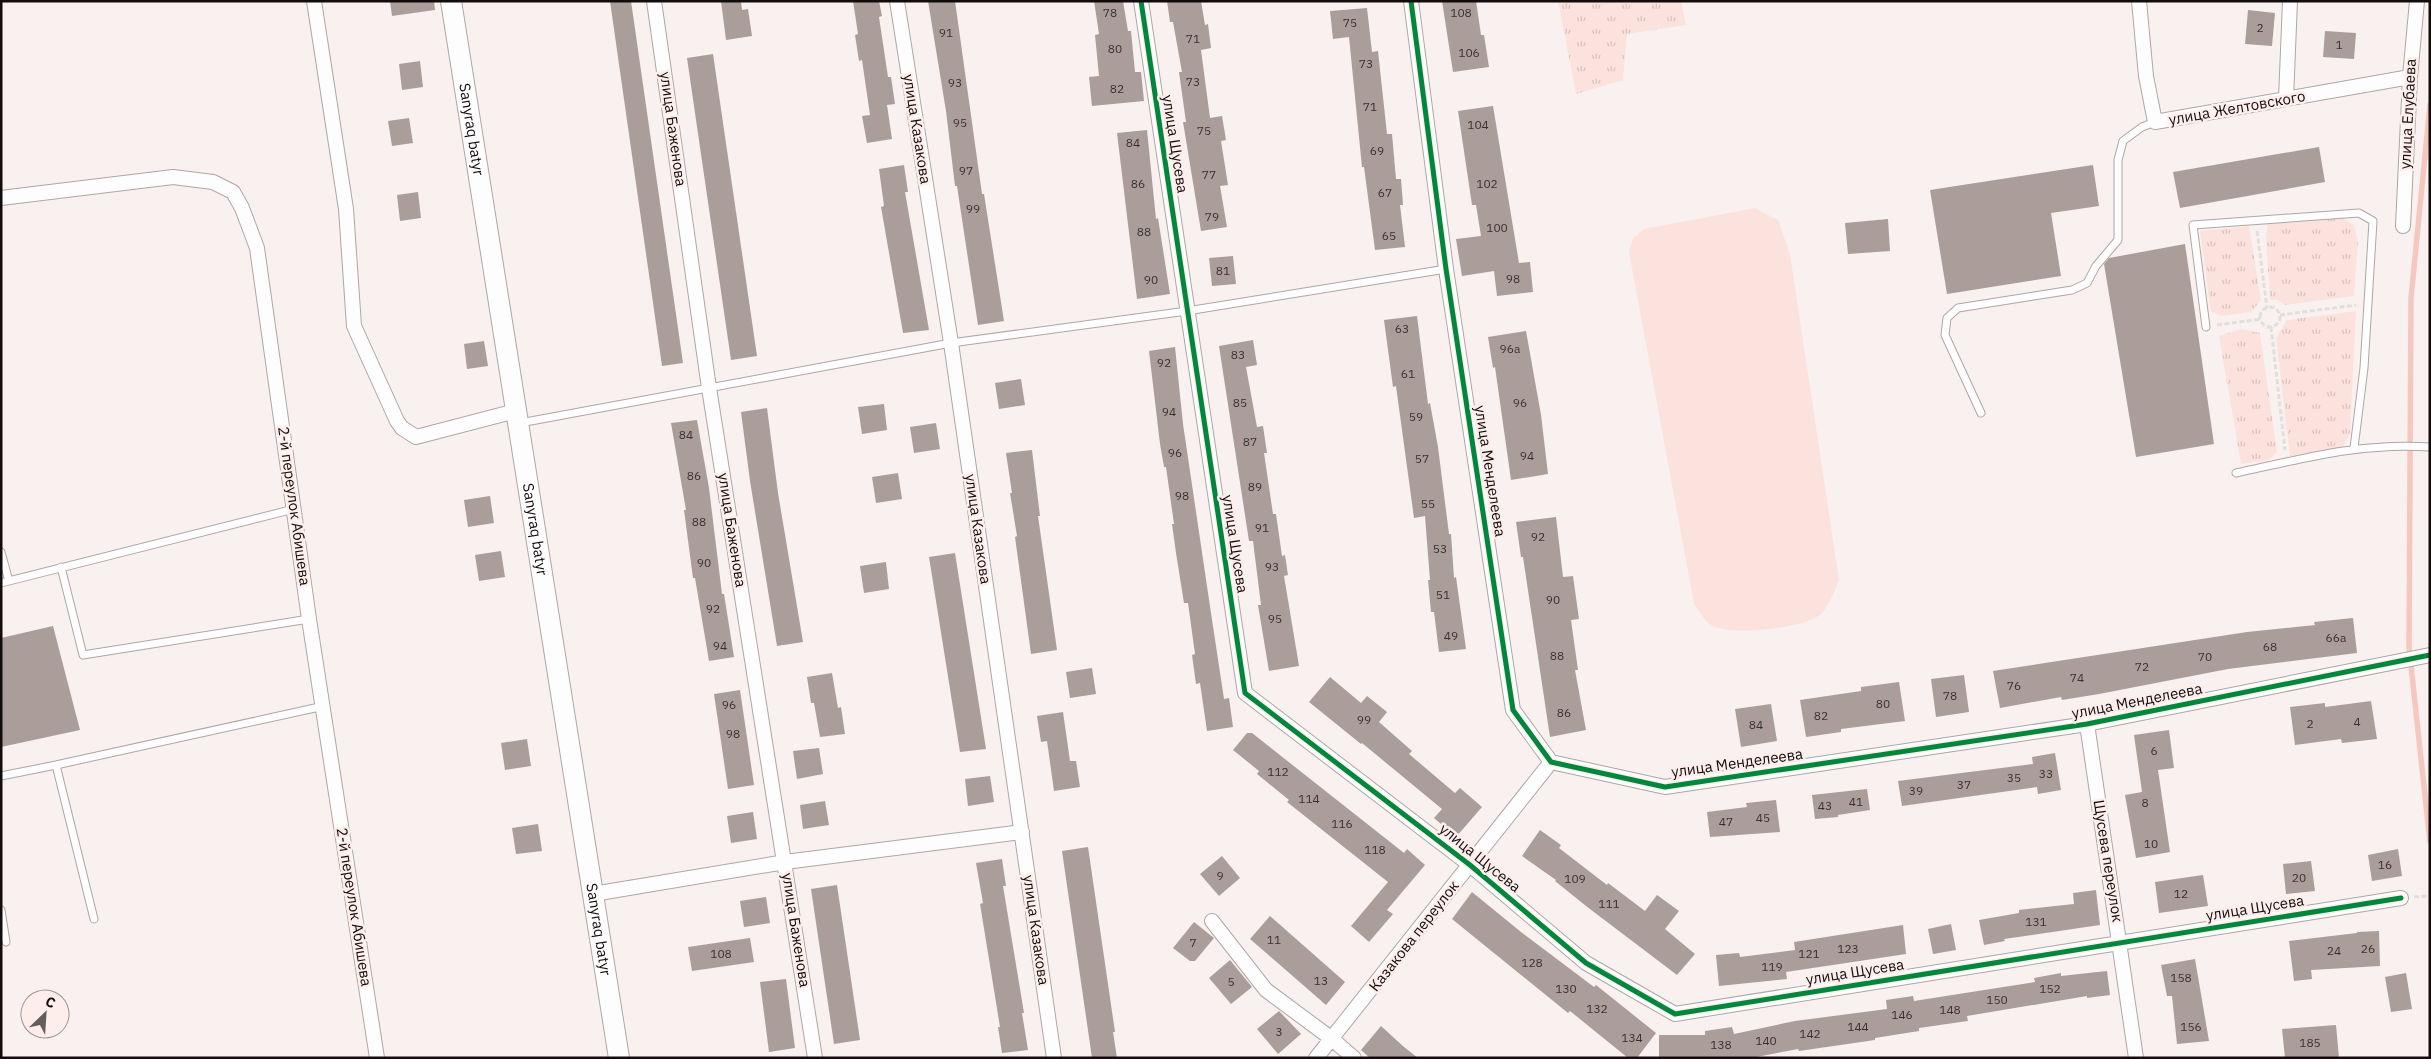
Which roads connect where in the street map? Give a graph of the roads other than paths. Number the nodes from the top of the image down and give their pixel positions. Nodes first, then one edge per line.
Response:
1 (314, 1) edge
2 (451, 1) edge
3 (654, 1) edge
4 (897, 1) edge
5 (1140, 1) edge
6 (1411, 1) edge
7 (2139, 1) edge
8 (2290, 1) edge
9 (2417, 1) edge
10 (2410, 77) junction
11 (2286, 99) junction
12 (2155, 122) junction
13 (1, 198) edge
14 (2403, 226) dead end
15 (1446, 269) junction
16 (1187, 311) junction
17 (2206, 327) road end
18 (951, 343) junction
19 (709, 388) junction
20 (1981, 413) dead end
21 (517, 418) junction
22 (2427, 447) edge
23 (2354, 448) junction
24 (2236, 474) dead end
25 (294, 509) junction
26 (1, 552) edge
27 (61, 567) junction
28 (10, 581) junction
29 (1, 583) edge
30 (309, 619) junction
31 (2430, 655) edge
32 (324, 706) junction
33 (2087, 724) junction
34 (1552, 762) junction
35 (56, 765) junction
36 (1, 776) edge
37 (1022, 832) junction
38 (786, 862) junction
39 (1470, 865) junction
40 (593, 894) junction
41 (2401, 898) dead end
42 (1, 910) edge
43 (94, 919) dead end
44 (1212, 921) dead end
45 (6, 942) dead end
46 (2120, 942) junction
47 (1332, 1039) junction
48 (377, 1058) edge
49 (618, 1058) edge
50 (815, 1058) edge
51 (1054, 1058) edge
52 (1316, 1058) edge
53 (1354, 1058) edge
54 (2136, 1058) edge

1 - 21 street
2 - 21 street, Sanyraq batyr
3 - 19 street, улица Баженова
4 - 18 street, улица Казакова
5 - 16 street, улица Щусева
6 - 15 street, улица Менделеева
7 - 12 street, улица Желтовского
8 - 11 street
9 - 10 street, улица Елубаева
10 - 11 street, улица Желтовского
10 - 14 street, улица Елубаева
11 - 12 street, улица Желтовского
12 - 20 lane
13 - 25 street, 2-й переулок Абишева
15 - 16 lane
15 - 34 street, улица Менделеева
16 - 18 lane
16 - 39 street, улица Щусева
17 - 23 lane
18 - 19 lane
18 - 37 street, улица Казакова
19 - 21 lane
19 - 38 street, улица Баженова
21 - 40 street, Sanyraq batyr
22 - 23 lane
23 - 24 lane
25 - 27 lane
25 - 30 street, 2-й переулок Абишева
26 - 28 lane
27 - 28 lane
27 - 30 lane
28 - 29 lane
30 - 32 street, 2-й переулок Абишева
31 - 33 street, улица Менделеева
32 - 35 lane
32 - 48 street, 2-й переулок Абишева
33 - 34 street, улица Менделеева
33 - 46 street, Щусева переулок
34 - 39 street, Казакова переулок
35 - 36 lane
35 - 43 lane
37 - 38 street
37 - 51 street, улица Казакова
38 - 40 street
38 - 50 street, улица Баженова
39 - 46 street, улица Щусева
39 - 47 street, Казакова переулок
40 - 49 street, Sanyraq batyr
41 - 46 street, улица Щусева
42 - 45 lane
44 - 47 street
46 - 54 street, Щусева переулок
47 - 52 street, Казакова переулок
47 - 53 street

